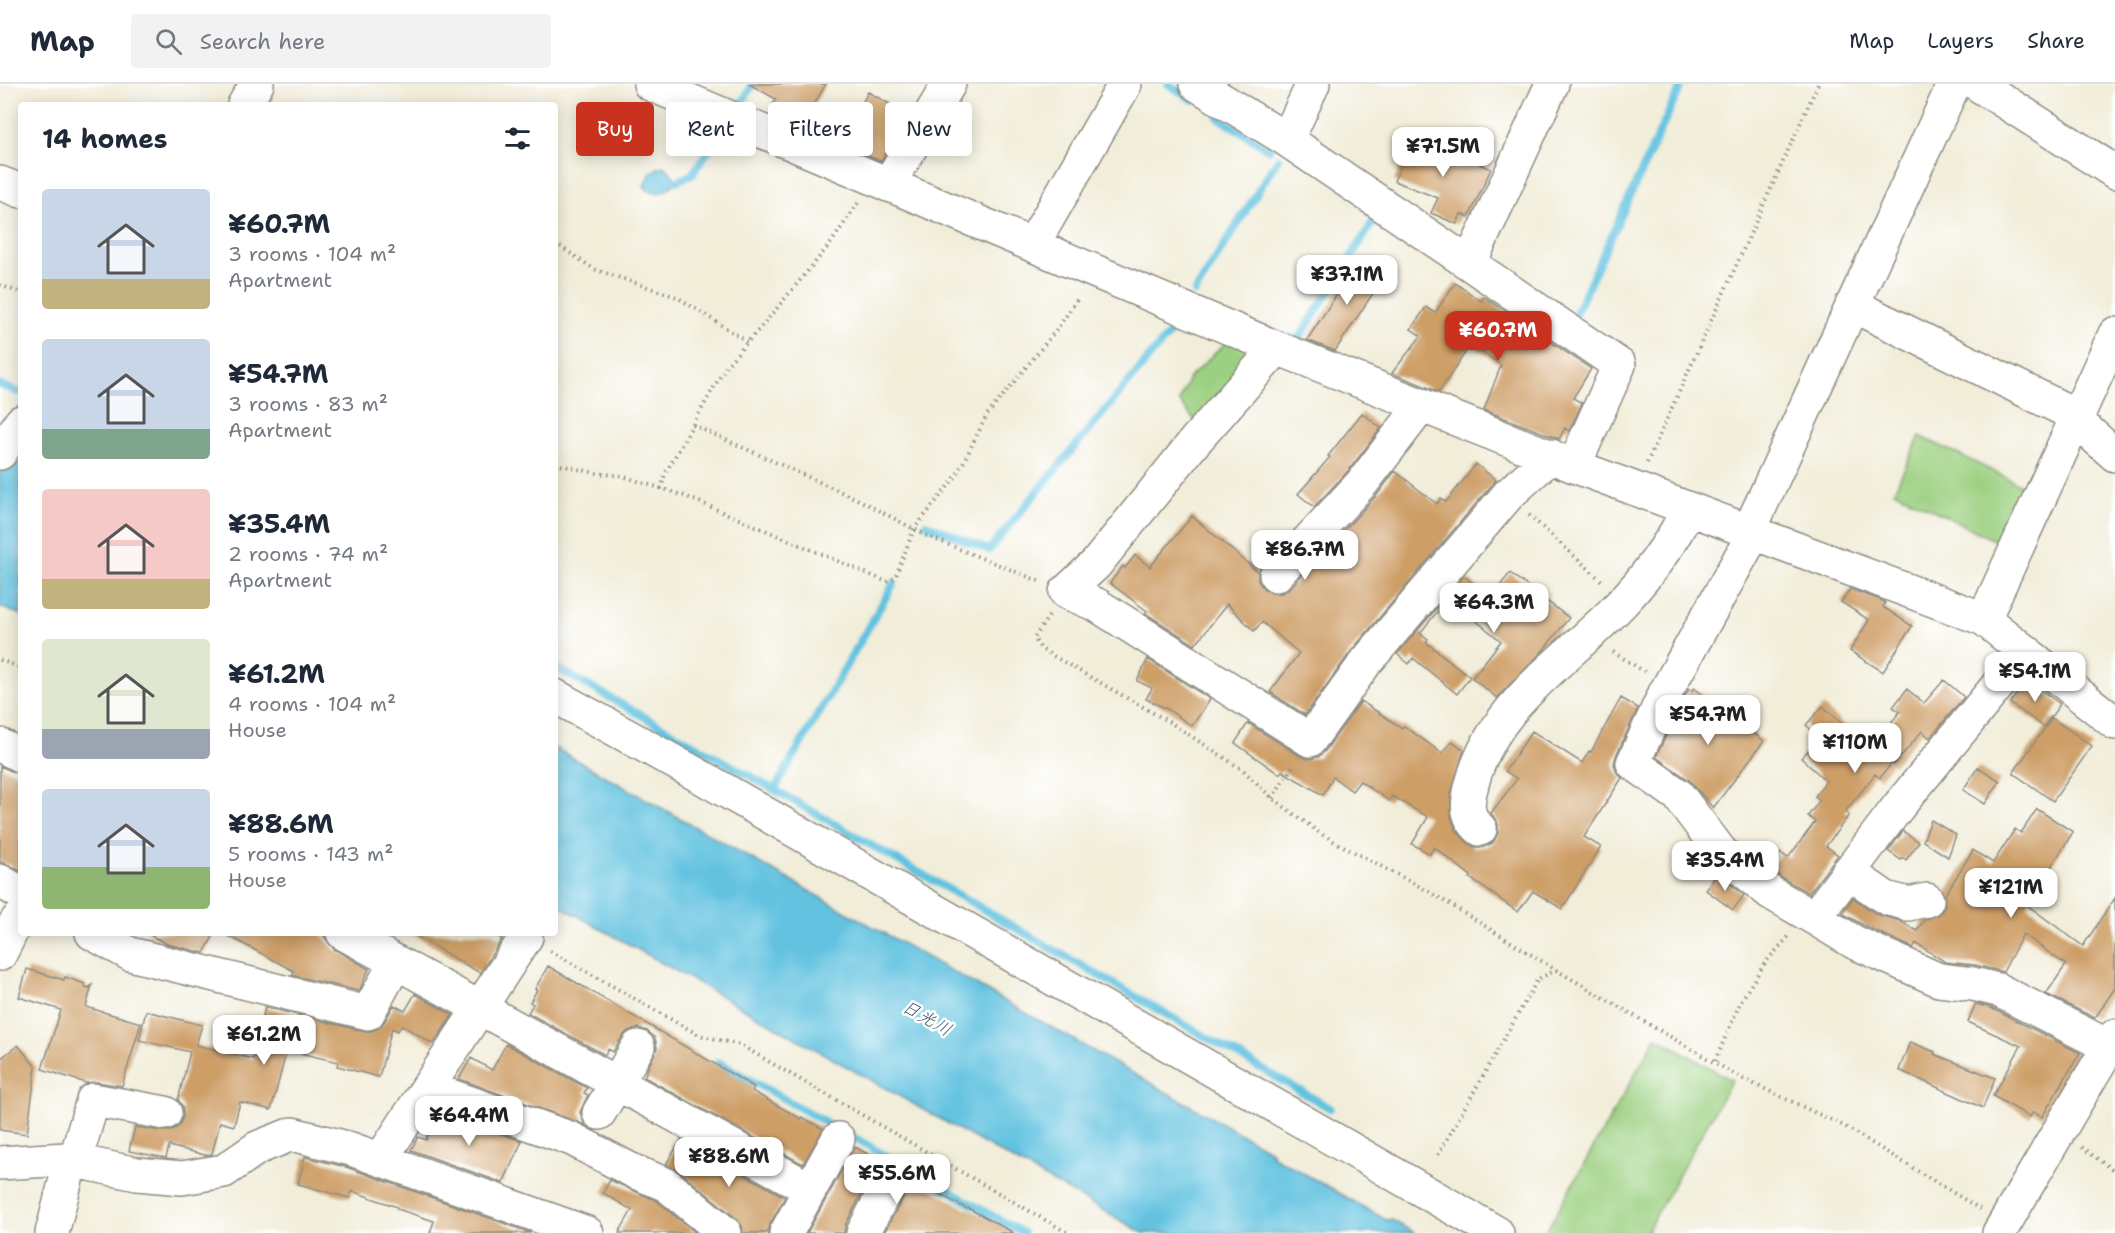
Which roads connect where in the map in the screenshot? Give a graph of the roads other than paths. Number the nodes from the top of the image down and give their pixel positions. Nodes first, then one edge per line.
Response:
1 (257, 84) edge
2 (650, 84) edge
3 (949, 84) edge
4 (1125, 84) edge
5 (1196, 84) edge
6 (1312, 84) edge
7 (1552, 84) edge
8 (1954, 84) edge
9 (1977, 84) edge
10 (246, 102) edge
11 (1287, 140) junction
12 (2115, 172) edge
13 (880, 182) junction
14 (0, 183) edge
15 (18, 190) edge
16 (1033, 244) junction
17 (1470, 263) junction
18 (1852, 305) junction
19 (2115, 334) edge
20 (1277, 348) junction
21 (1422, 405) junction
22 (2076, 419) junction
23 (2115, 455) edge
24 (1562, 461) junction
25 (1688, 509) junction
26 (1752, 532) junction
27 (1276, 575) dead end
28 (1984, 619) junction
29 (2026, 651) junction
30 (558, 698) edge
31 (2115, 723) edge
32 (0, 745) edge
33 (18, 754) edge
34 (1480, 829) dead end
35 (1848, 872) junction
36 (0, 881) edge
37 (18, 891) edge
38 (1927, 900) dead end
39 (1814, 918) junction
40 (18, 920) edge
41 (97, 936) edge
42 (348, 936) edge
43 (526, 937) road end
44 (0, 954) edge
45 (396, 962) junction
46 (480, 1008) junction
47 (2111, 1041) edge
48 (638, 1047) dead end
49 (616, 1083) junction
50 (428, 1088) junction
51 (165, 1113) dead end
52 (599, 1113) dead end
53 (838, 1139) dead end
54 (381, 1160) junction
55 (73, 1161) junction
56 (0, 1163) edge
57 (810, 1189) junction
58 (886, 1189) dead end
59 (2002, 1228) edge
60 (52, 1233) edge
61 (587, 1233) edge
62 (725, 1233) edge
63 (786, 1233) edge
64 (863, 1233) edge
65 (1497, 1233) edge

1 - 10 street
2 - 13 street
3 - 13 street
4 - 16 street
5 - 11 street
6 - 11 street
7 - 17 street
8 - 18 street
9 - 12 street
11 - 17 street
13 - 16 street
14 - 15 street
16 - 20 street
17 - 24 street
18 - 22 street
18 - 26 street
19 - 22 street
20 - 21 street
20 - 24 street
21 - 24 street
21 - 27 street
22 - 23 street
22 - 28 street
24 - 25 street
25 - 26 street
25 - 34 street
26 - 28 street
26 - 39 street
28 - 29 street
29 - 31 street
29 - 35 street
30 - 65 street
32 - 33 street
35 - 38 street
35 - 39 street
36 - 37 street
39 - 47 street
40 - 44 street
41 - 45 street
42 - 45 street
43 - 46 street
45 - 46 street
46 - 49 street
46 - 50 street
47 - 59 street
48 - 49 street
49 - 52 street
49 - 57 street
50 - 54 street
50 - 62 street
51 - 55 street
53 - 57 street
54 - 55 street
54 - 61 street
55 - 56 street
55 - 60 street
57 - 63 street
58 - 64 street

